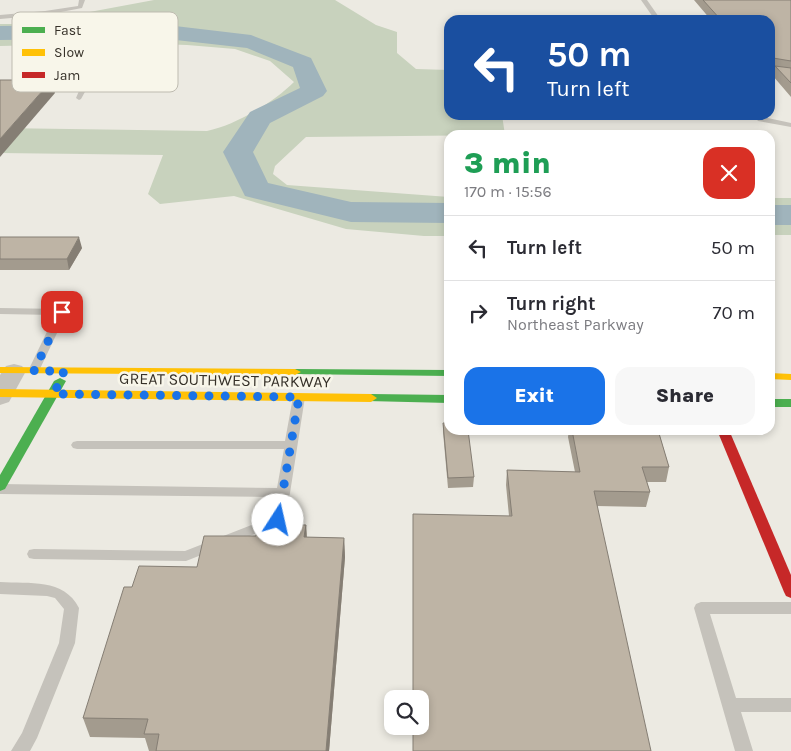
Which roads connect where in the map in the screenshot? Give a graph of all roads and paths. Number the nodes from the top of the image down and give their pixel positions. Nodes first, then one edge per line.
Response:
1 (82, 0) edge
2 (644, 0) edge
3 (40, 12) edge
4 (654, 15) edge
5 (775, 72) edge
6 (791, 74) edge
7 (82, 92) edge
8 (79, 98) dead end
9 (766, 120) edge
10 (791, 125) edge
11 (0, 311) edge
12 (64, 371) junction
13 (444, 373) edge
14 (775, 376) edge
15 (791, 376) edge
16 (8, 383) edge
17 (54, 394) junction
18 (299, 397) junction
19 (444, 399) edge
20 (775, 403) edge
21 (791, 403) edge
22 (726, 435) edge
23 (77, 445) dead end
24 (291, 446) junction
25 (0, 488) edge
26 (283, 492) junction
27 (34, 554) dead end
28 (0, 588) edge
29 (791, 592) edge
30 (791, 608) edge
31 (730, 705) junction
32 (791, 705) edge
33 (20, 751) edge
34 (744, 751) edge

1 - 3 lane
2 - 4 lane
5 - 6 lane
7 - 8 lane
9 - 10 lane
11 - 16 lane
12 - 13 street, GREAT SOUTHWEST PARKWAY
12 - 16 street, GREAT SOUTHWEST PARKWAY
12 - 17 street
14 - 15 street
16 - 17 street, GREAT SOUTHWEST PARKWAY
17 - 18 street, GREAT SOUTHWEST PARKWAY
17 - 25 street
18 - 19 street, GREAT SOUTHWEST PARKWAY
18 - 24 lane
20 - 21 street
22 - 29 street
23 - 24 lane
24 - 26 lane
25 - 26 lane
26 - 27 lane
28 - 33 lane
30 - 31 lane
31 - 32 lane
31 - 34 lane

